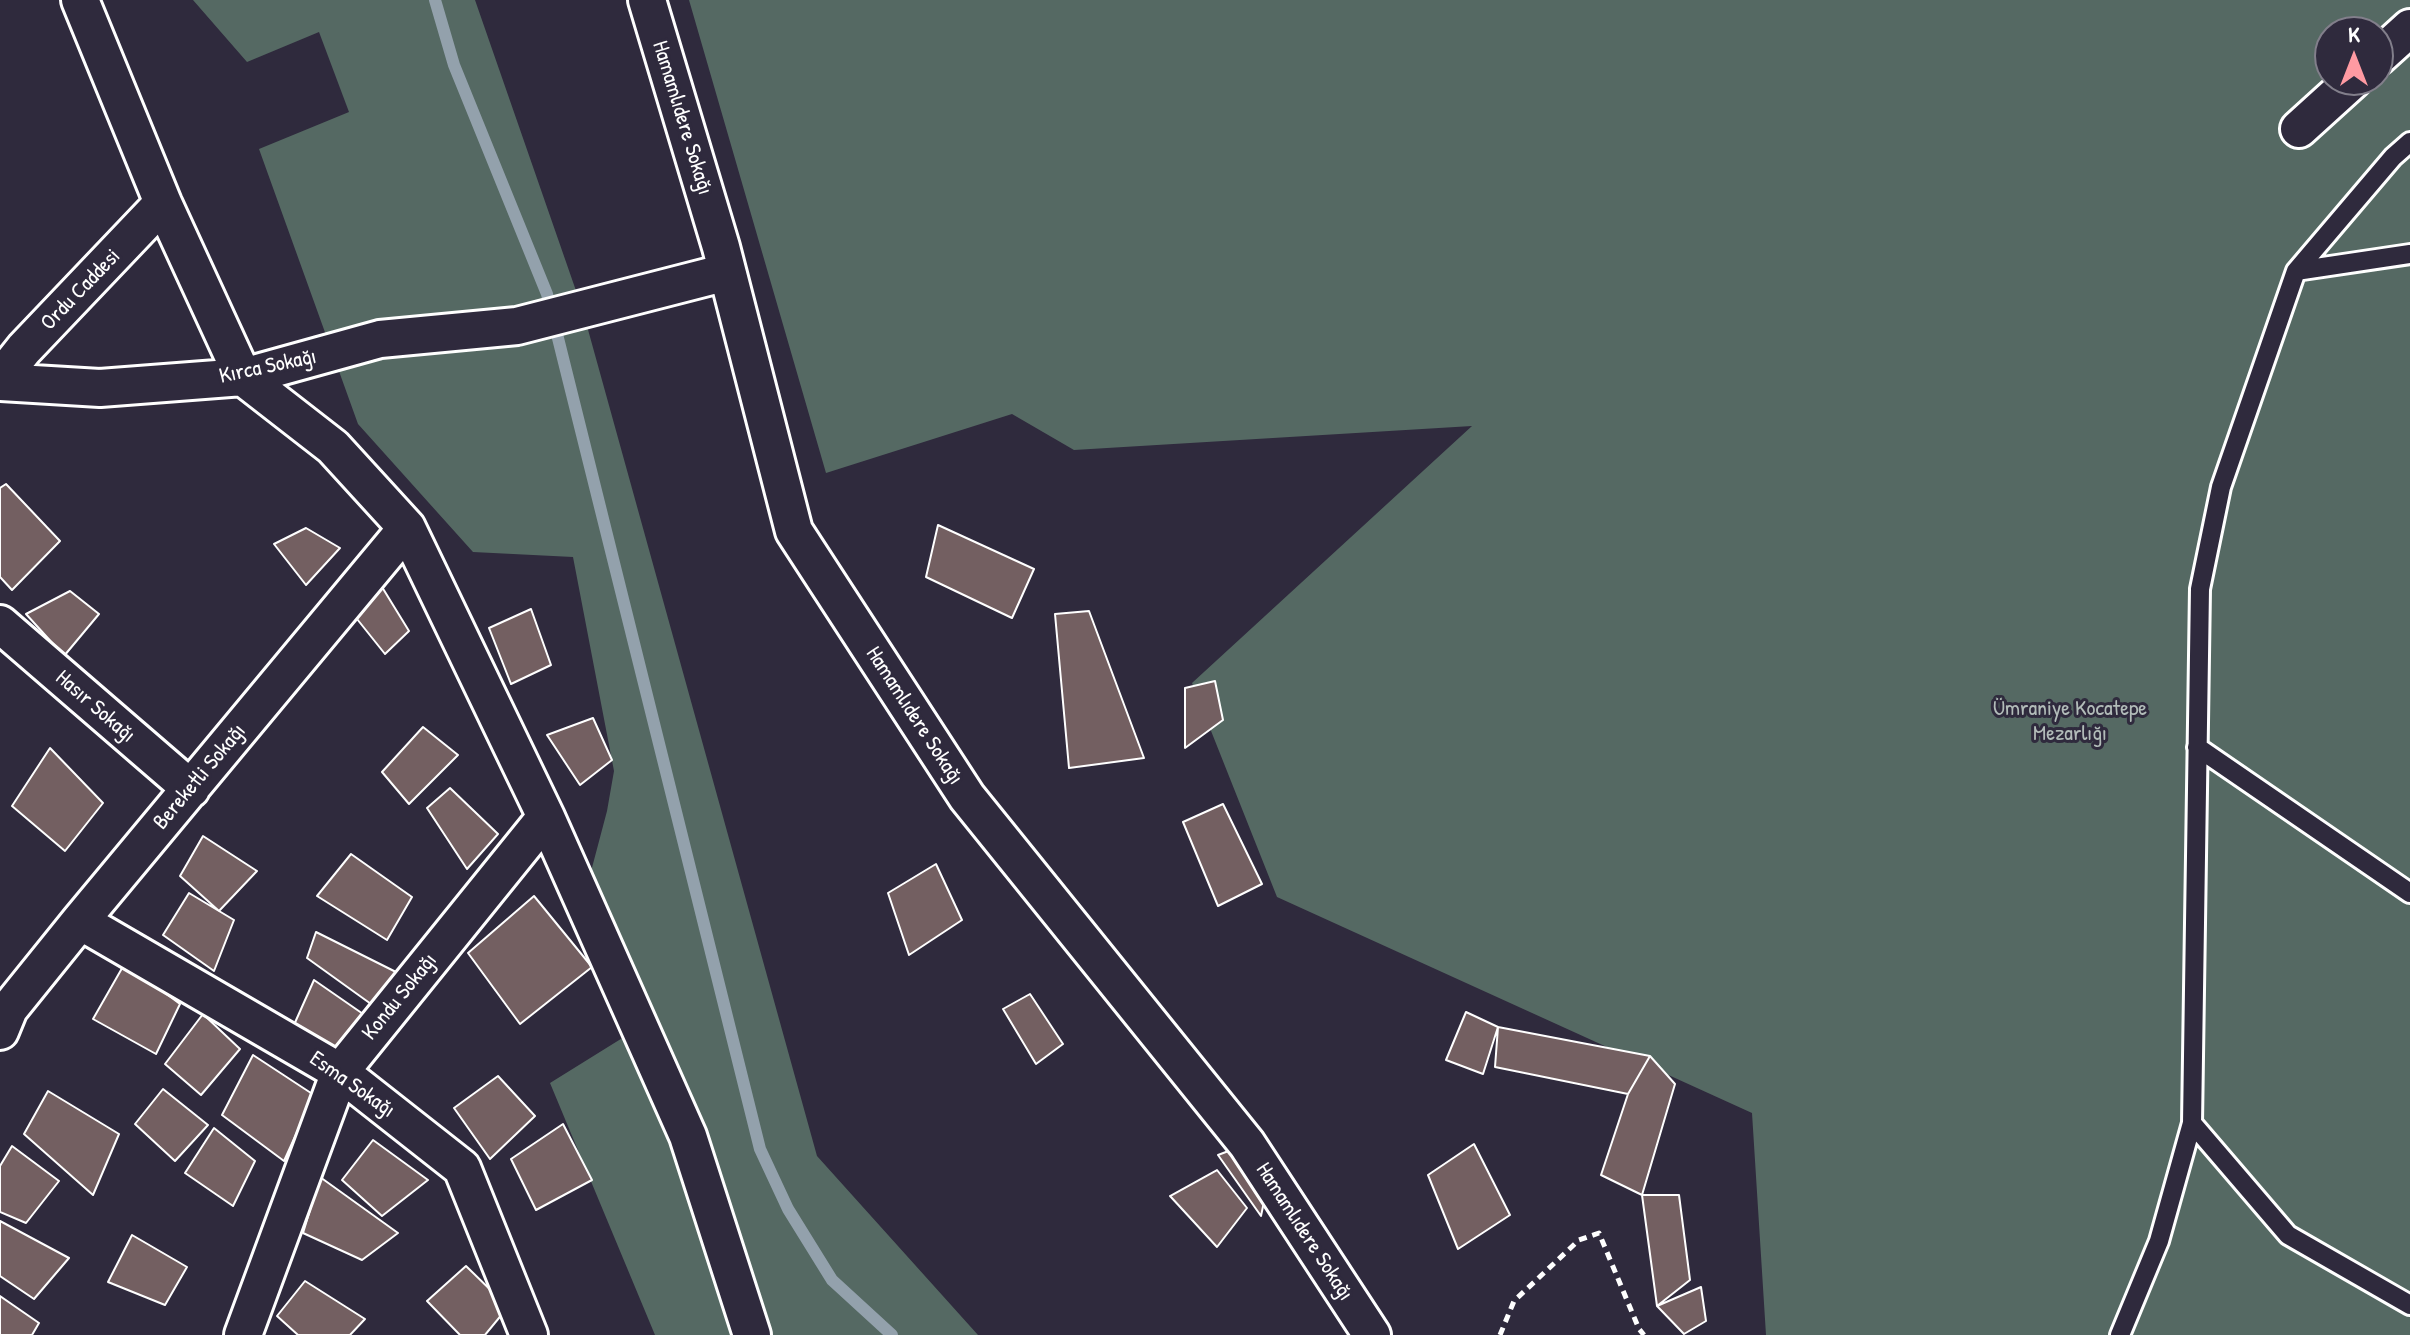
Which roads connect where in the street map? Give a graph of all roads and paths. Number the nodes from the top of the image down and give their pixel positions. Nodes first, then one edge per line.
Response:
1 (80, 0) edge
2 (647, 0) edge
3 (2410, 28) edge
4 (2394, 42) edge
5 (2335, 96) edge
6 (2299, 129) dead end
7 (2410, 142) edge
8 (163, 203) junction
9 (2410, 254) edge
10 (2296, 271) junction
11 (727, 272) junction
12 (243, 377) junction
13 (0, 380) edge
14 (407, 528) junction
15 (0, 624) edge
16 (2197, 747) junction
17 (191, 789) junction
18 (546, 817) junction
19 (2410, 893) edge
20 (80, 921) junction
21 (3, 1014) edge
22 (340, 1072) junction
23 (2192, 1123) junction
24 (2410, 1305) edge
25 (243, 1335) edge
26 (529, 1335) edge
27 (752, 1335) edge
28 (1372, 1335) edge
29 (1500, 1335) edge
30 (1644, 1335) edge
31 (2120, 1335) edge

1 - 8 street
2 - 11 street, Hamamlıdere Sokağı
3 - 4 street
5 - 6 street
7 - 10 lane
8 - 12 street
8 - 13 street, Ordu Caddesi
9 - 10 lane
10 - 16 lane
11 - 12 street, Kırca Sokağı
11 - 28 street, Hamamlıdere Sokağı
12 - 13 street, Kırca Sokağı
12 - 14 street
14 - 17 street, Bereketli Sokağı
14 - 18 street
15 - 17 street, Hasır Sokağı
16 - 19 lane
16 - 23 lane
17 - 20 street, Bereketli Sokağı
18 - 22 street, Kondu Sokağı
18 - 27 street
20 - 21 street, Bereketli Sokağı
20 - 22 street, Esma Sokağı
22 - 25 street, Kondu Sokağı
22 - 26 street, Esma Sokağı
23 - 24 lane
23 - 31 lane
29 - 30 path

